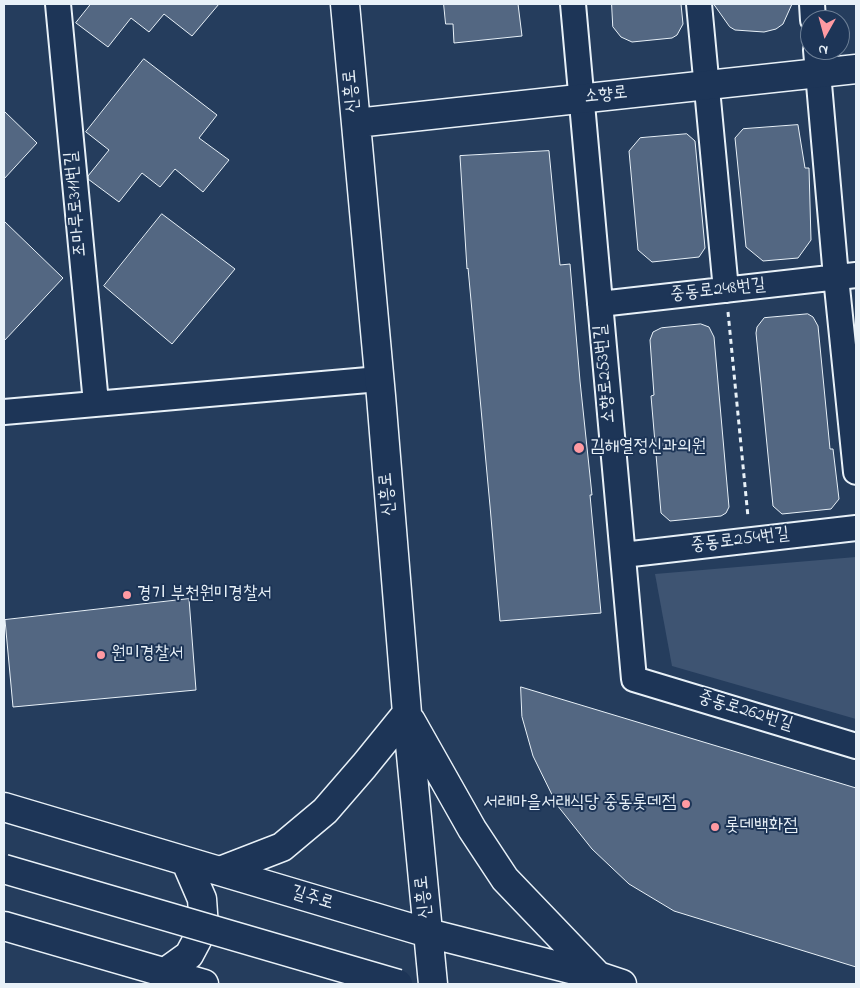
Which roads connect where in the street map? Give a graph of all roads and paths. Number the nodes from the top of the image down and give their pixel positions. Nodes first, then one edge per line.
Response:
1 (58, 4) edge
2 (345, 4) edge
3 (573, 4) edge
4 (698, 4) edge
5 (817, 62) edge
6 (856, 69) edge
7 (706, 86) junction
8 (580, 98) junction
9 (356, 123) junction
10 (846, 276) edge
11 (726, 290) junction
12 (600, 304) junction
13 (379, 379) junction
14 (96, 404) junction
15 (4, 412) edge
16 (856, 472) edge
17 (856, 528) edge
18 (750, 540) junction
19 (623, 555) junction
20 (634, 679) joint
21 (406, 713) junction
22 (856, 746) edge
23 (4, 807) edge
24 (186, 862) junction
25 (4, 869) edge
26 (220, 871) junction
27 (4, 926) edge
28 (428, 933) junction
29 (164, 972) junction
30 (610, 980) edge
31 (204, 984) edge
32 (398, 984) edge
33 (432, 984) edge

1 - 14 street, 조마루로311번길
2 - 9 street, 신흥로
3 - 8 street, 소향로253번길
4 - 7 street
5 - 6 street, 소향로
5 - 7 street, 소향로
5 - 10 street
7 - 8 street, 소향로
7 - 11 street
8 - 9 street, 소향로
8 - 12 street, 소향로253번길
9 - 13 street, 신흥로
10 - 11 street, 중동로248번길
10 - 16 street
11 - 12 street, 중동로248번길
11 - 18 path
12 - 19 street, 소향로253번길
13 - 14 street
13 - 21 street, 신흥로
14 - 15 street
17 - 18 street, 중동로254번길
18 - 19 street, 중동로254번길
19 - 20 street, 소향로253번길
20 - 22 street, 중동로262번길
21 - 26 street
21 - 28 street, 신흥로
21 - 30 street
23 - 24 street, 길주로
24 - 26 street, 길주로
24 - 29 street
25 - 32 street, bridge
26 - 28 street, 길주로
27 - 29 street
28 - 30 street, 길주로
28 - 33 street, 신흥로
29 - 31 street

